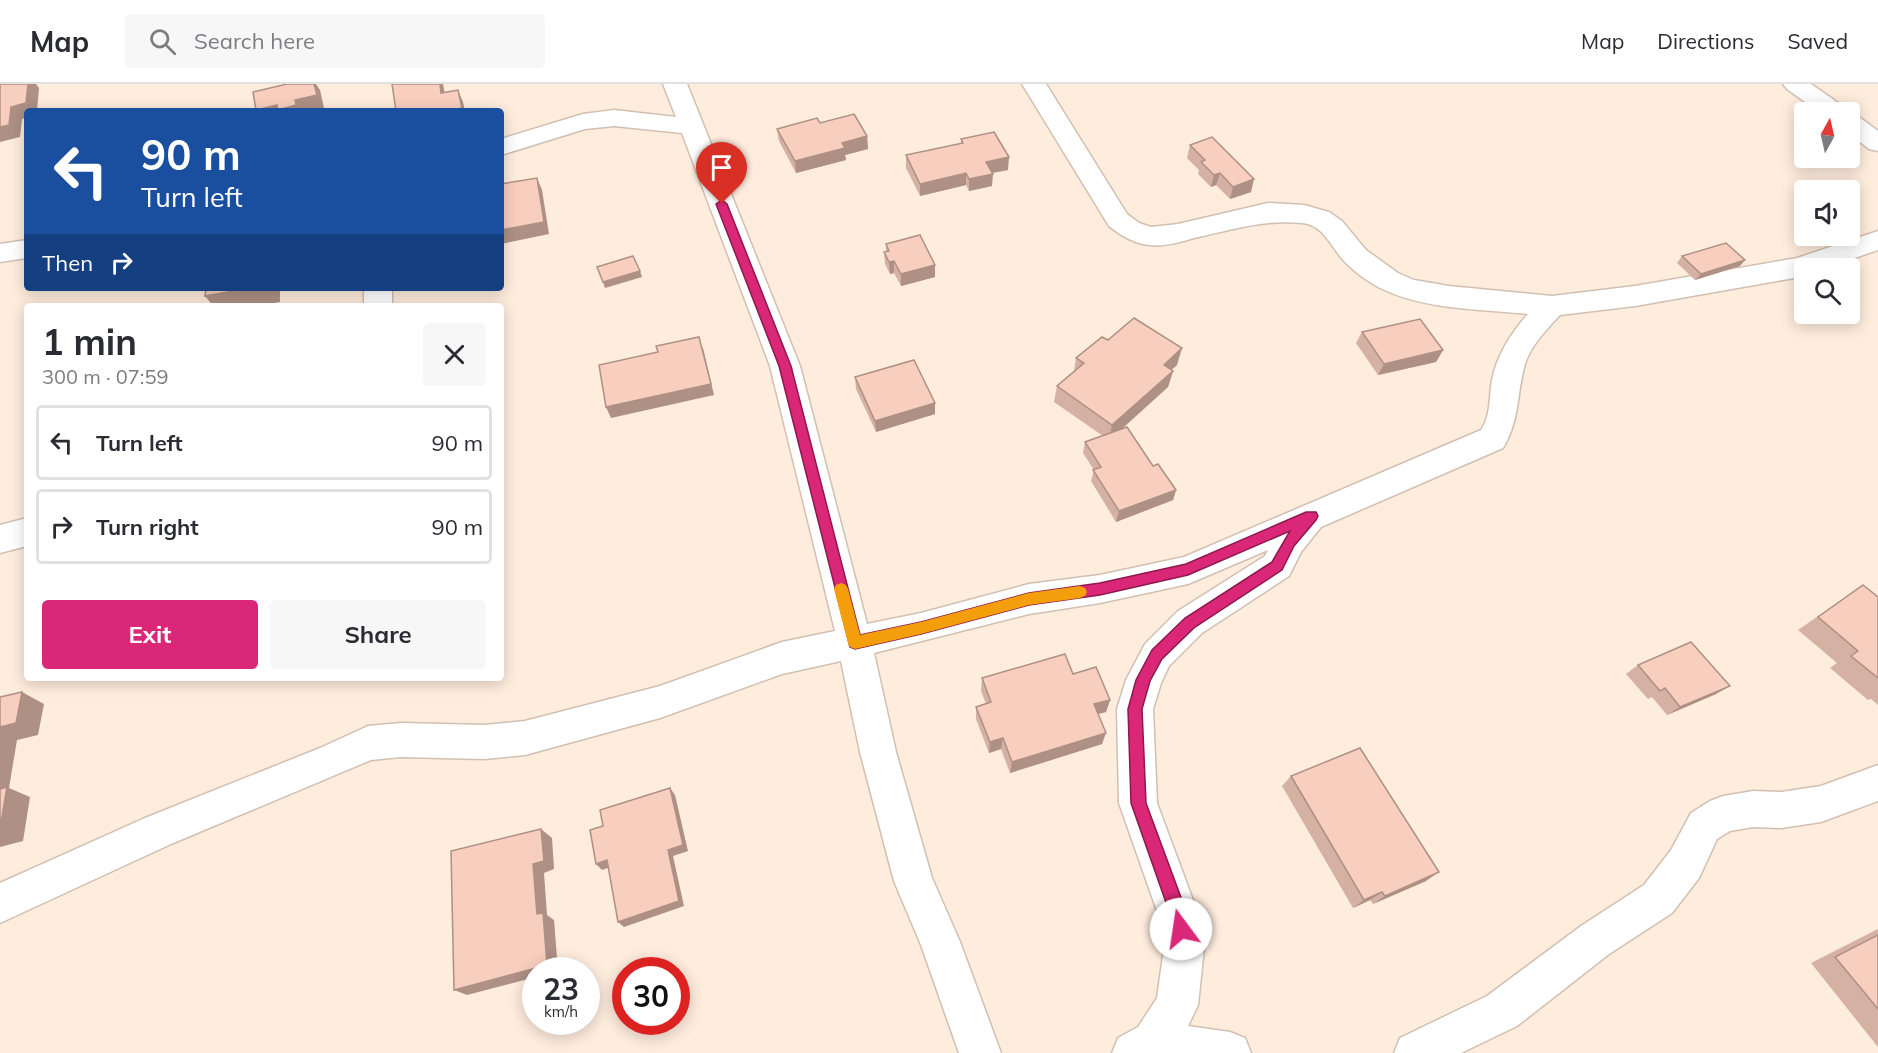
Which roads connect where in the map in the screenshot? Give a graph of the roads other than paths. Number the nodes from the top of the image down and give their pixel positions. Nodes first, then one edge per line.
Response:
1 (675, 84) edge
2 (1034, 84) edge
3 (1795, 84) edge
4 (1821, 102) edge
5 (691, 126) junction
6 (1860, 130) edge
7 (1878, 143) edge
8 (504, 146) edge
9 (1878, 240) edge
10 (24, 249) edge
11 (0, 253) edge
12 (1552, 306) junction
13 (1311, 516) junction
14 (24, 533) edge
15 (0, 539) edge
16 (855, 643) junction
17 (1878, 783) edge
18 (0, 903) edge
19 (1143, 1047) edge
20 (980, 1053) edge
21 (1230, 1053) edge
22 (1415, 1053) edge

1 - 5 street
2 - 12 street
3 - 4 street
5 - 8 street
5 - 16 street
6 - 7 street
9 - 12 street
10 - 11 street
12 - 13 street
13 - 16 street
13 - 19 street
14 - 15 street
16 - 18 street
16 - 20 street
17 - 22 street
19 - 21 street

